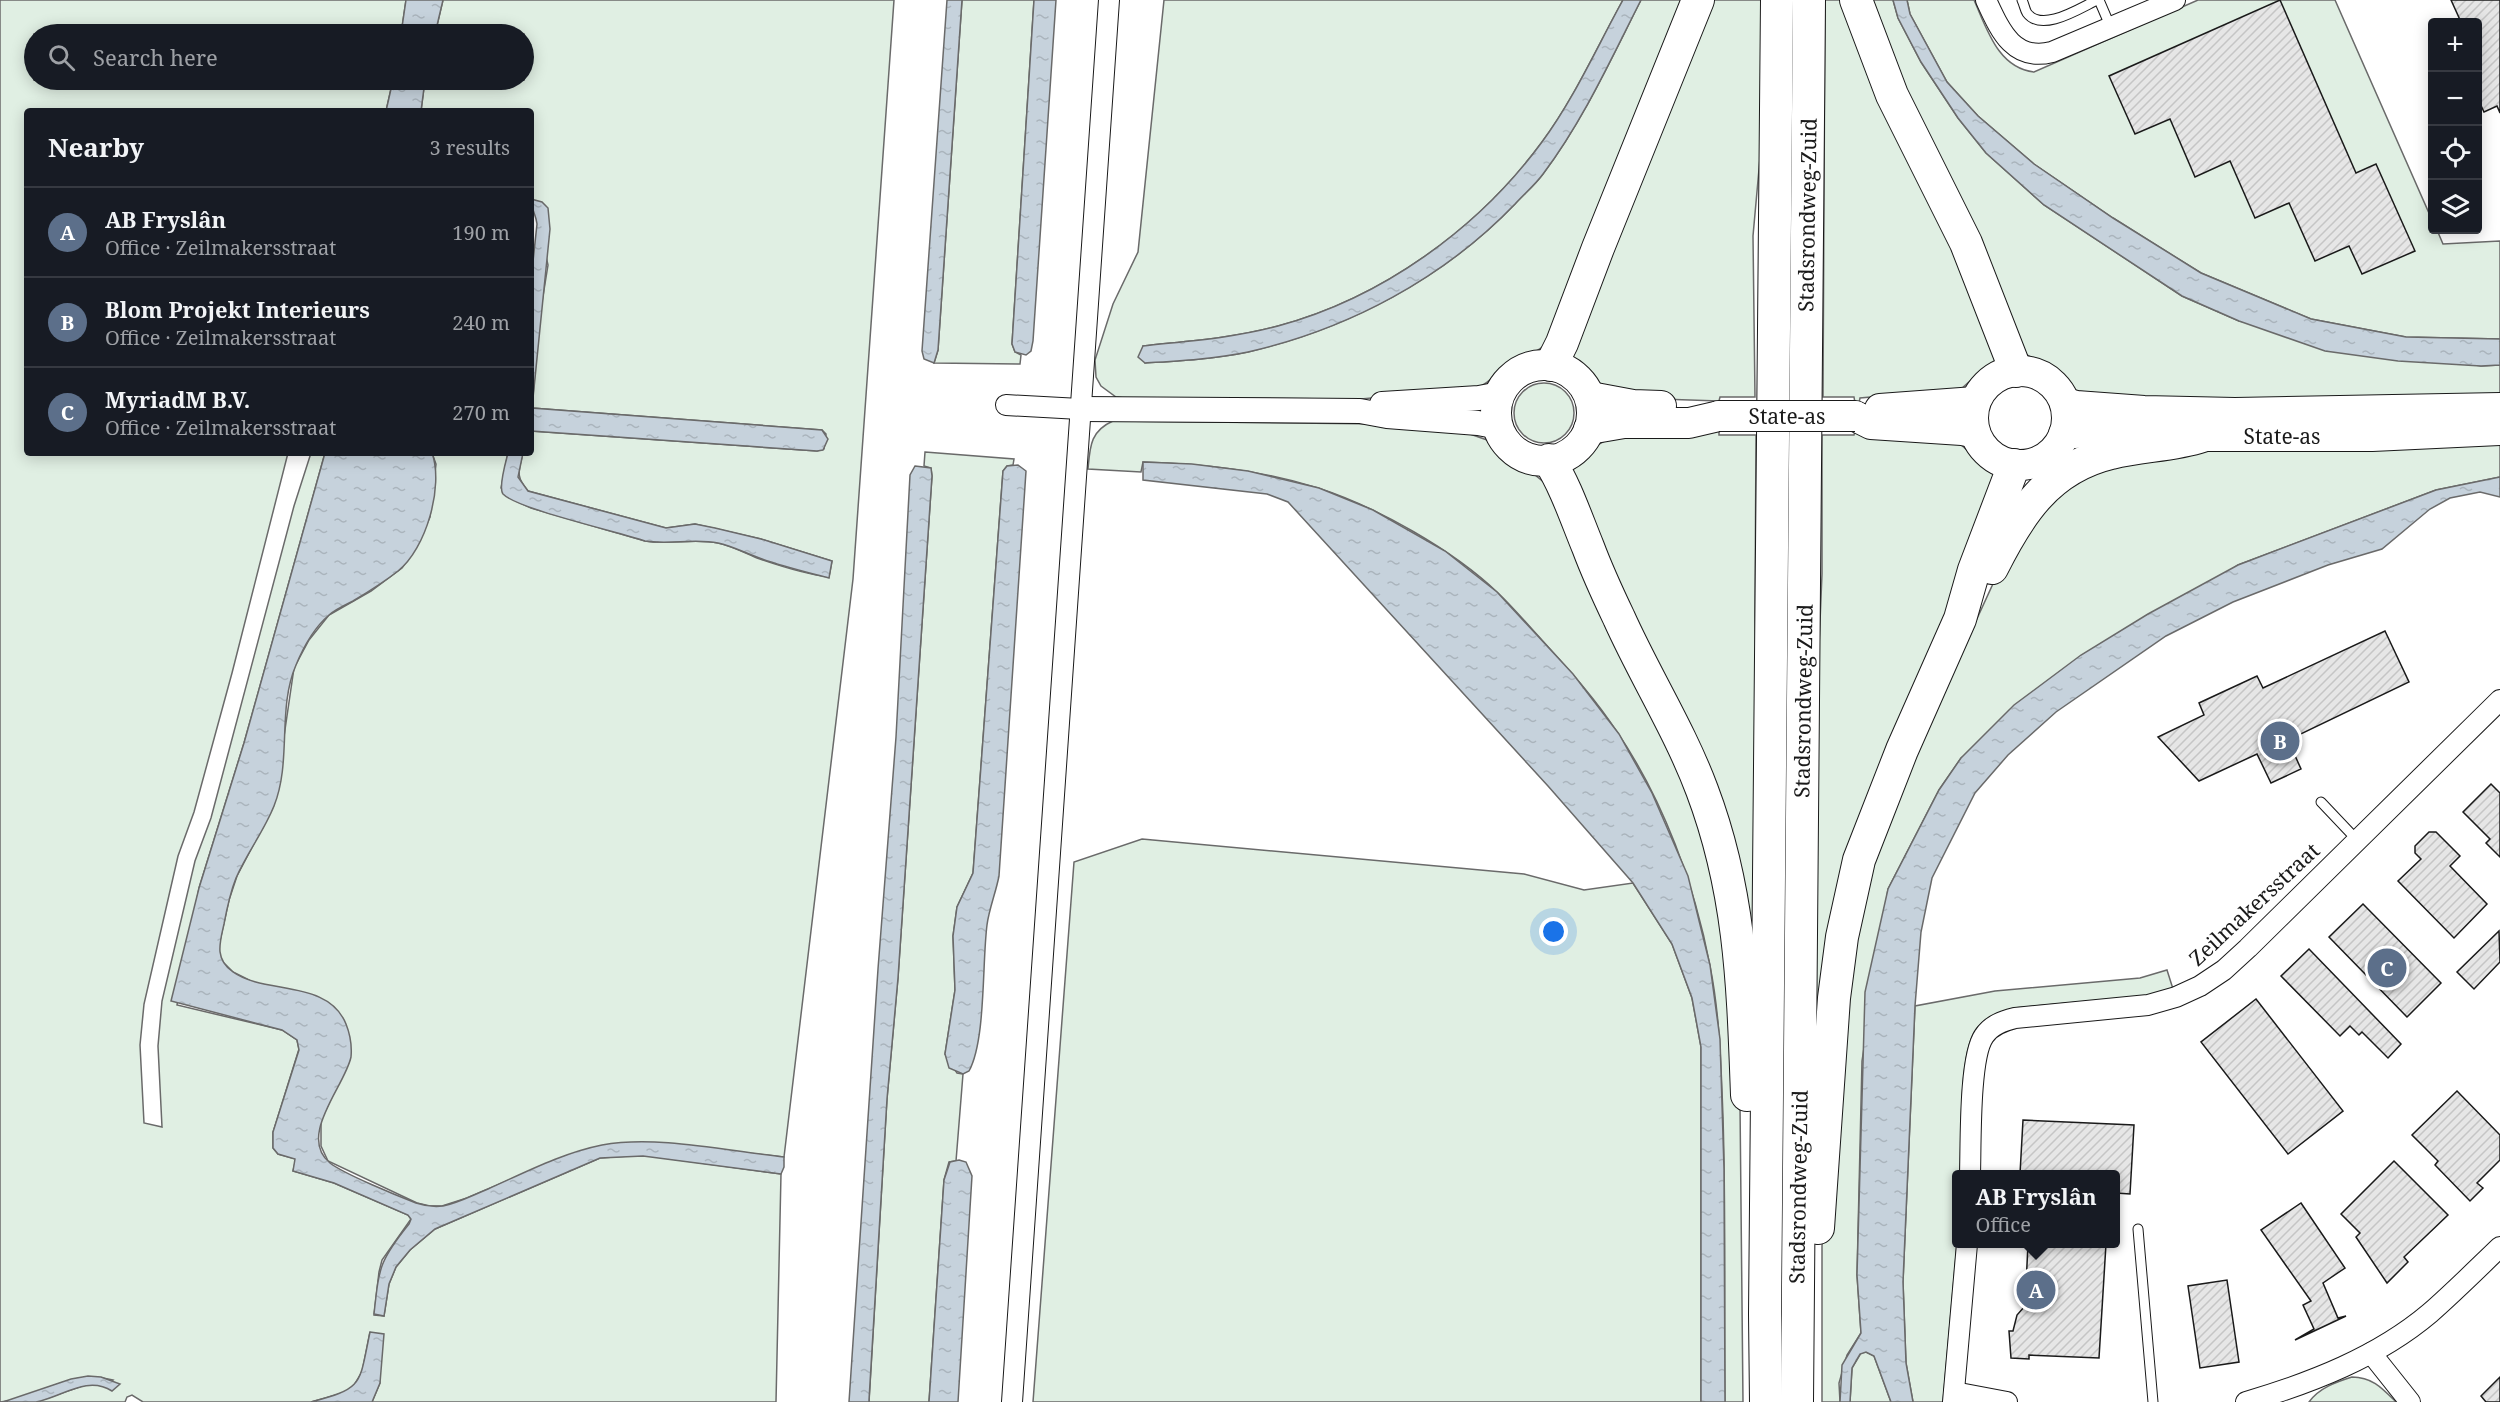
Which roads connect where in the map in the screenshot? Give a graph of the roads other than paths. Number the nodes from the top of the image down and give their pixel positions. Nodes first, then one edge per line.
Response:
1 (1109, 0) edge
2 (1698, 0) edge
3 (1777, 0) edge
4 (1809, 0) edge
5 (1856, 0) edge
6 (1986, 0) edge
7 (2022, 0) edge
8 (2098, 0) edge
9 (2165, 2) edge
10 (2111, 28) junction
11 (1551, 365) junction
12 (2016, 371) junction
13 (1500, 394) junction
14 (1590, 397) junction
15 (1975, 402) junction
16 (2064, 402) junction
17 (1006, 405) dead end
18 (2500, 408) edge
19 (1080, 409) junction
20 (1360, 411) junction
21 (1719, 416) junction
22 (1855, 416) junction
23 (1499, 427) junction
24 (1589, 429) junction
25 (2500, 430) edge
26 (1975, 433) junction
27 (2064, 434) junction
28 (2202, 435) junction
29 (1549, 460) junction
30 (2014, 465) junction
31 (1960, 619) junction
32 (2500, 700) edge
33 (2321, 802) dead end
34 (2357, 840) junction
35 (1970, 1170) edge
36 (2138, 1229) dead end
37 (2500, 1247) edge
38 (1967, 1248) edge
39 (1765, 1314) junction
40 (2371, 1353) junction
41 (1796, 1356) junction
42 (1954, 1397) edge
43 (2283, 1397) edge
44 (1012, 1402) edge
45 (1766, 1402) edge
46 (1797, 1402) edge
47 (2007, 1402) edge
48 (2153, 1402) edge
49 (2246, 1402) edge
50 (2410, 1402) edge

1 - 19 street
2 - 11 highway
3 - 39 highway, Stadsrondweg-Zuid
4 - 41 highway, Stadsrondweg-Zuid
5 - 12 highway
6 - 10 street
7 - 8 lane
8 - 10 lane
9 - 10 street
11 - 13 main road
11 - 14 main road
12 - 15 main road
12 - 16 main road
13 - 20 street
13 - 23 main road
14 - 21 main road, State-as
14 - 24 main road
15 - 22 main road, State-as
15 - 26 main road
16 - 18 main road, State-as
16 - 27 main road
17 - 19 street
19 - 20 street
19 - 44 street
20 - 23 street
21 - 22 main road, State-as, bridge
21 - 24 main road, State-as
22 - 26 main road, State-as
23 - 29 main road
24 - 29 main road
25 - 28 main road, State-as
26 - 30 main road
27 - 28 main road, State-as
27 - 30 main road
28 - 31 highway
29 - 39 highway
30 - 31 highway
31 - 41 highway
32 - 34 street, Zeilmakersstraat
33 - 34 lane
34 - 35 street, Zeilmakersstraat
36 - 48 lane
37 - 40 street
38 - 42 street
39 - 45 highway, Stadsrondweg-Zuid
40 - 43 street
40 - 50 street
41 - 46 highway, Stadsrondweg-Zuid
42 - 47 street
43 - 49 street

